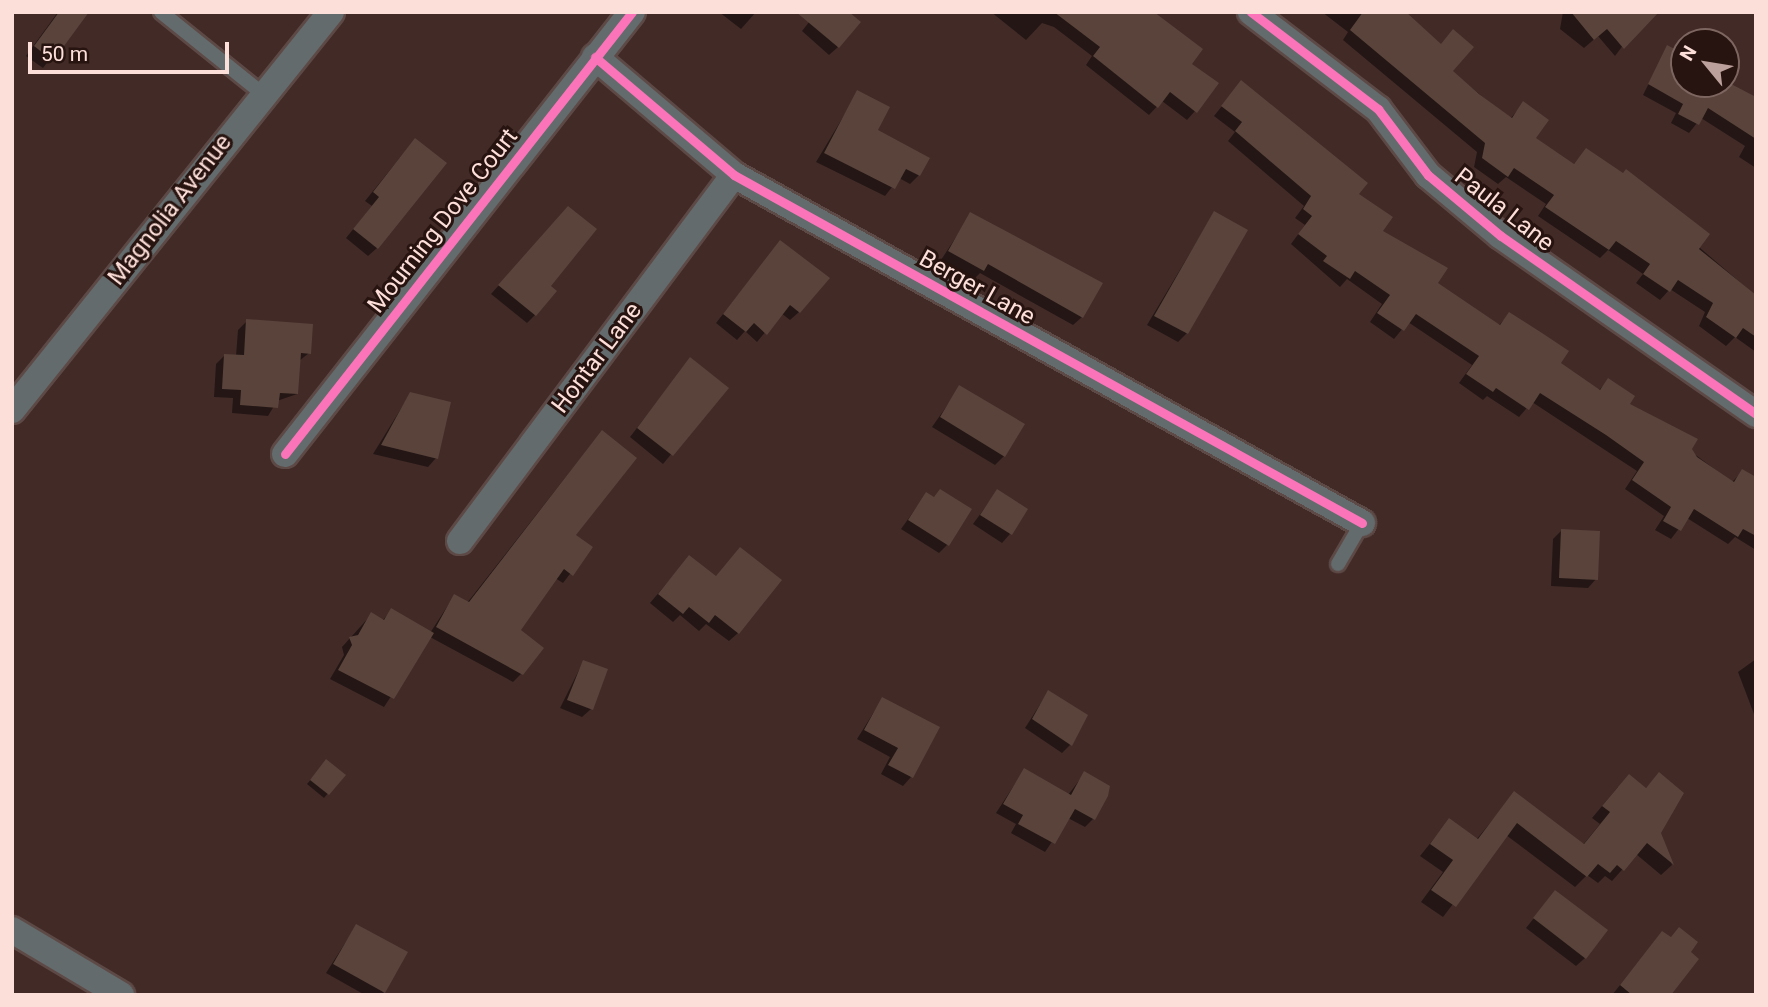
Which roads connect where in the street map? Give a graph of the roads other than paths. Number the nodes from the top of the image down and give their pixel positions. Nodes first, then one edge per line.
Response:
1 (161, 12) edge
2 (331, 12) edge
3 (632, 12) edge
4 (1262, 15) edge
5 (595, 57) junction
6 (262, 94) junction
7 (734, 175) junction
8 (12, 410) edge
9 (1756, 414) edge
10 (285, 454) dead end
11 (1362, 523) joint
12 (460, 541) dead end
13 (1338, 564) dead end
14 (12, 930) edge
15 (121, 995) edge

1 - 6 lane
2 - 6 street, Magnolia Avenue
3 - 5 street, Mourning Dove Court
4 - 9 street, Paula Lane
5 - 7 street, Berger Lane
5 - 10 street, Mourning Dove Court
6 - 8 street, Magnolia Avenue
7 - 11 street, Berger Lane
7 - 12 street, Hontar Lane
11 - 13 lane
14 - 15 street

